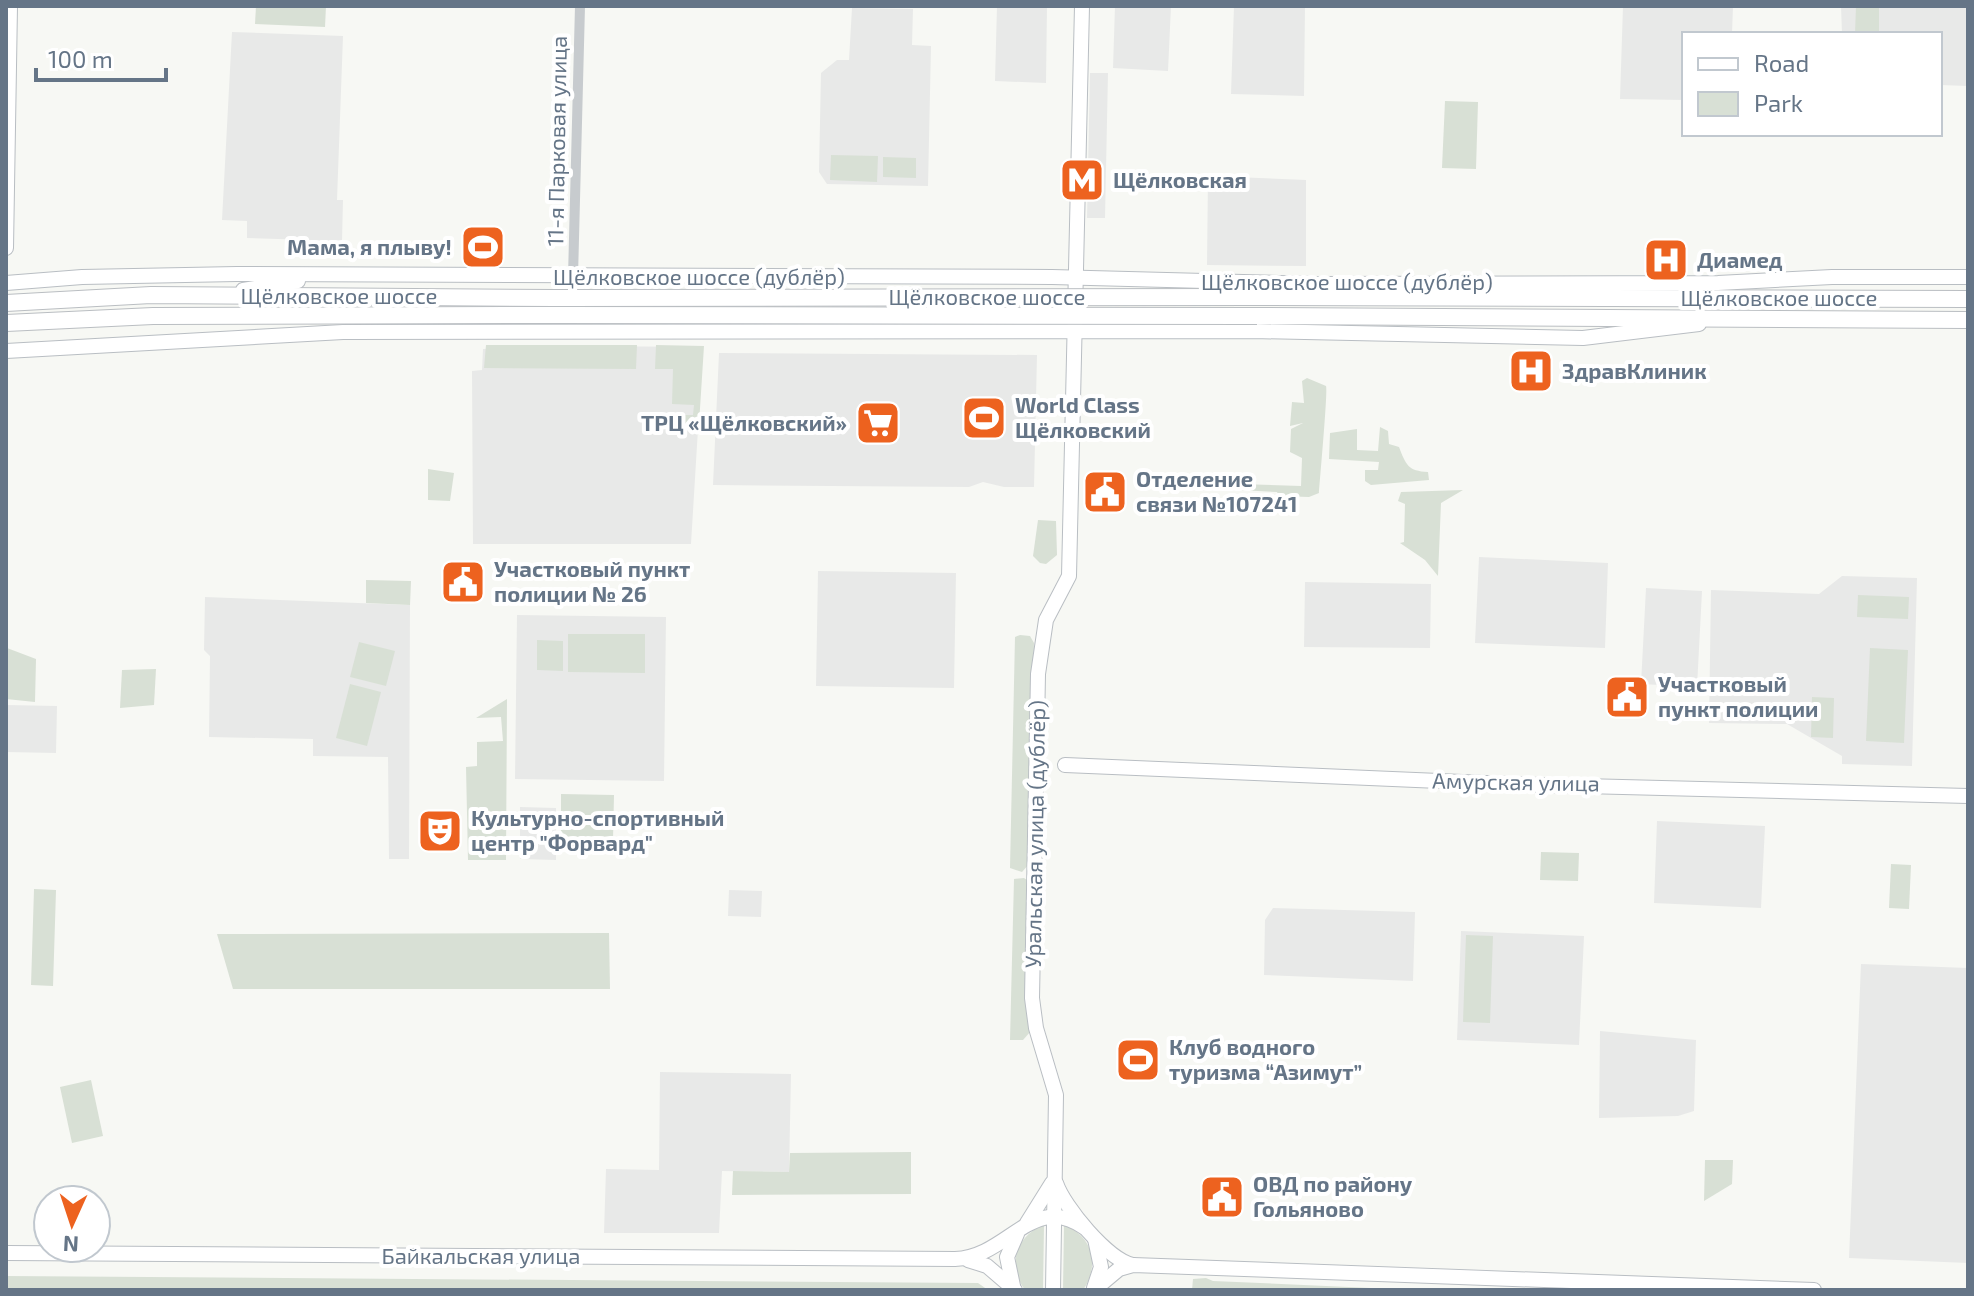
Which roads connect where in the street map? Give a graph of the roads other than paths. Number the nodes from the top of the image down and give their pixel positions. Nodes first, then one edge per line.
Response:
1 (10, 6) edge
2 (580, 6) edge
3 (1082, 6) edge
4 (6, 248) edge
5 (334, 275) junction
6 (573, 277) junction
7 (994, 277) junction
8 (1968, 277) edge
9 (1075, 278) junction
10 (1499, 282) junction
11 (6, 283) edge
12 (209, 295) junction
13 (1630, 298) junction
14 (1968, 299) edge
15 (6, 303) edge
16 (555, 306) junction
17 (214, 315) junction
18 (1723, 320) junction
19 (1968, 320) edge
20 (6, 323) edge
21 (996, 331) junction
22 (343, 332) junction
23 (1074, 332) junction
24 (6, 351) edge
25 (1065, 765) dead end
26 (1968, 796) edge
27 (1054, 1171) junction
28 (1054, 1216) junction
29 (1024, 1226) junction
30 (1088, 1230) junction
31 (6, 1253) edge
32 (955, 1259) junction
33 (1133, 1265) junction
34 (1462, 1284) edge
35 (1014, 1290) edge
36 (1053, 1290) edge
37 (1093, 1290) edge
38 (1814, 1290) edge

1 - 4 street
2 - 6 street, 11-я Парковая улица
3 - 9 street
5 - 6 street, Щёлковское шоссе (дублёр)
5 - 11 street, Щёлковское шоссе (дублёр)
5 - 12 street
6 - 7 street, Щёлковское шоссе (дублёр)
7 - 9 street, Щёлковское шоссе (дублёр)
7 - 21 street
8 - 10 street, Щёлковское шоссе (дублёр)
9 - 10 street, Щёлковское шоссе (дублёр)
9 - 23 street
10 - 13 street
12 - 15 main road, Щёлковское шоссе
12 - 16 main road, Щёлковское шоссе
13 - 14 main road, Щёлковское шоссе
13 - 16 main road, Щёлковское шоссе, bridge
16 - 17 main road, Щёлковское шоссе
16 - 18 main road, Щёлковское шоссе, bridge
17 - 20 main road, Щёлковское шоссе
17 - 22 street
18 - 19 main road, Щёлковское шоссе
18 - 23 street
21 - 22 street
21 - 23 street
22 - 24 street
23 - 27 street, Уральская улица (дублёр)
25 - 26 street, Амурская улица
27 - 28 street, Уральская улица (дублёр)
27 - 29 street
27 - 30 street
28 - 29 street
28 - 30 street
28 - 36 street, Уральская улица (дублёр)
29 - 32 street
29 - 35 street
30 - 33 street
30 - 37 street
31 - 32 street, Байкальская улица
32 - 35 street
33 - 34 street
33 - 37 street
34 - 38 street

